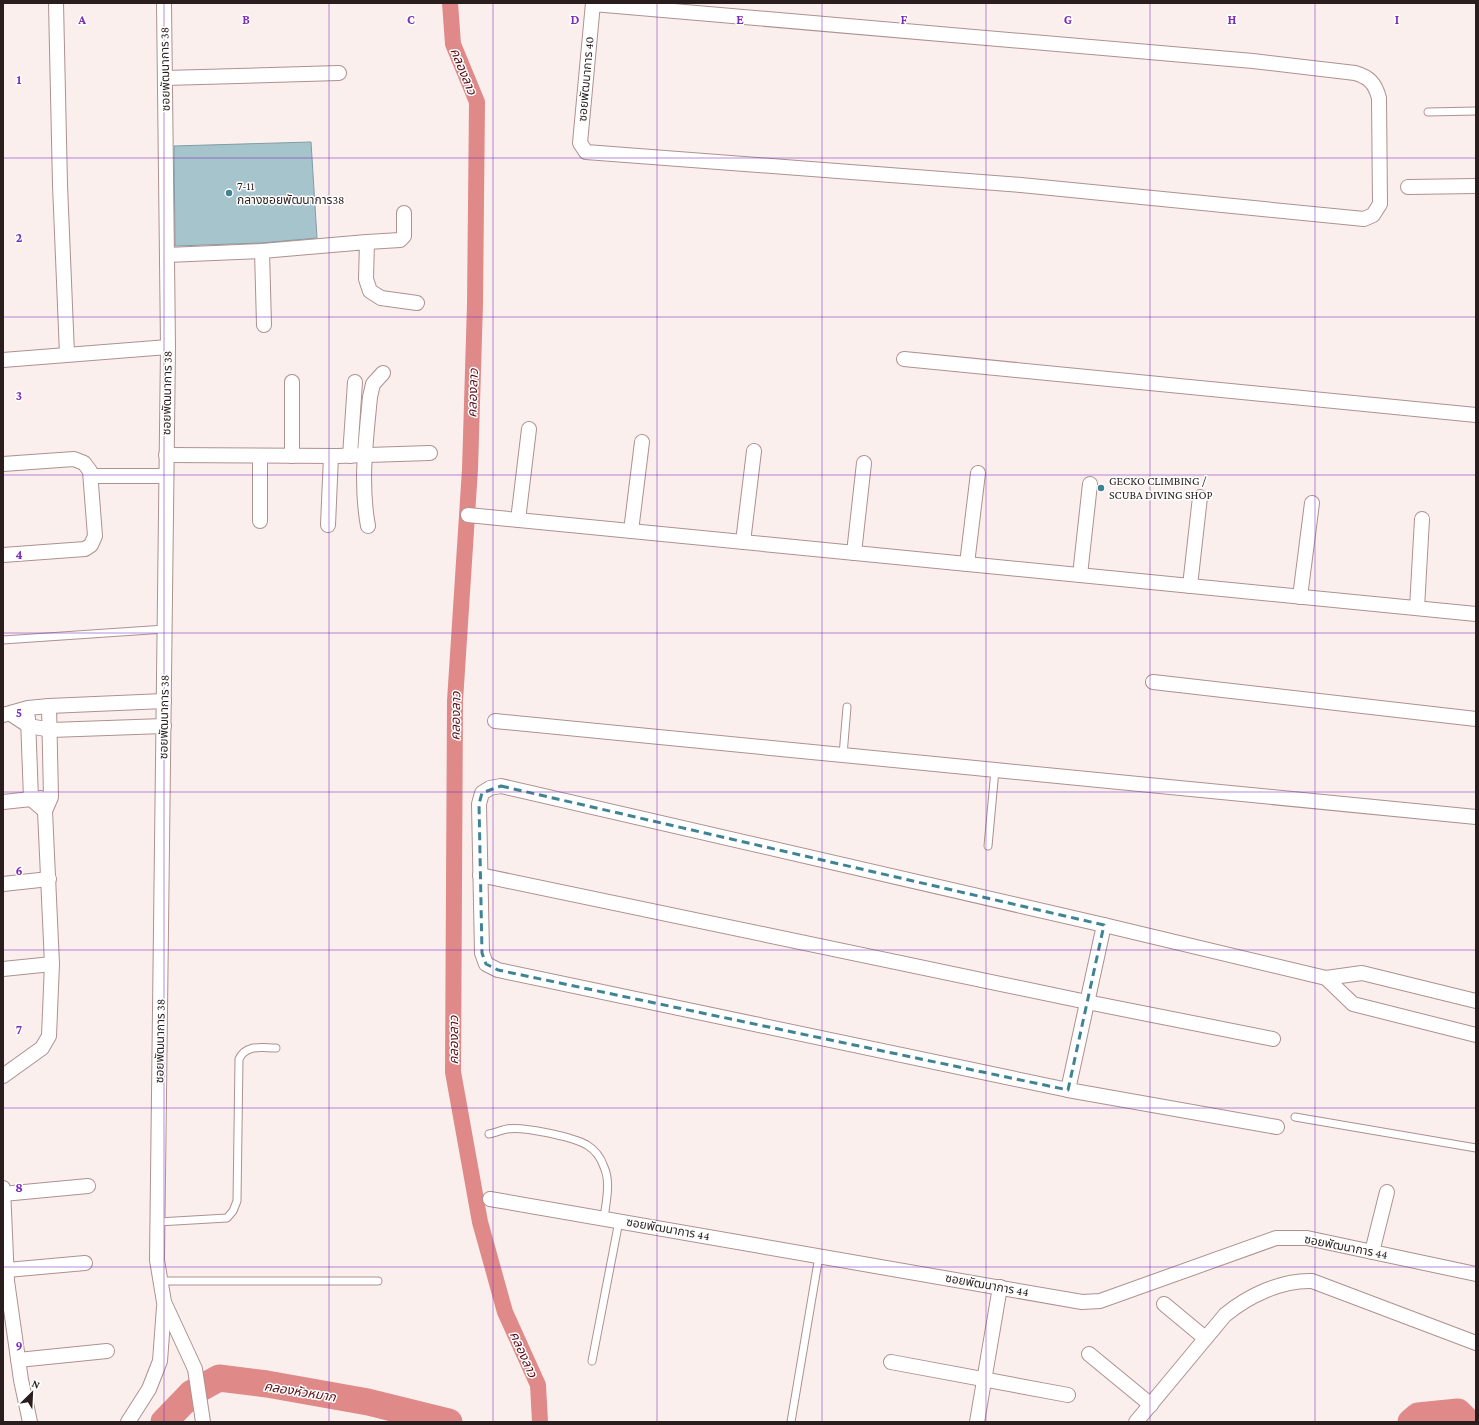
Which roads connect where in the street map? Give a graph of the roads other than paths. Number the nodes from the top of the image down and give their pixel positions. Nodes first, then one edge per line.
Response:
1 (56, 3) edge
2 (164, 3) edge
3 (593, 3) edge
4 (339, 73) dead end
5 (165, 78) junction
6 (1476, 111) edge
7 (1428, 112) dead end
8 (1408, 186) dead end
9 (1476, 186) edge
10 (404, 213) dead end
11 (367, 242) junction
12 (262, 251) junction
13 (167, 255) junction
14 (417, 303) dead end
15 (264, 325) dead end
16 (168, 346) junction
17 (67, 354) junction
18 (904, 359) dead end
19 (3, 360) edge
20 (383, 373) dead end
21 (292, 382) dead end
22 (354, 382) dead end
23 (1476, 415) edge
24 (529, 429) dead end
25 (642, 442) dead end
26 (754, 451) dead end
27 (430, 453) dead end
28 (166, 455) junction
29 (365, 455) junction
30 (260, 456) junction
31 (292, 456) junction
32 (331, 456) junction
33 (350, 456) junction
34 (864, 463) dead end
35 (3, 464) edge
36 (978, 473) dead end
37 (91, 476) junction
38 (166, 476) junction
39 (1090, 484) dead end
40 (1200, 497) dead end
41 (1312, 503) dead end
42 (468, 515) dead end
43 (1422, 519) dead end
44 (518, 520) junction
45 (260, 521) dead end
46 (328, 526) dead end
47 (368, 526) dead end
48 (632, 531) junction
49 (742, 542) junction
50 (854, 553) junction
51 (3, 555) edge
52 (967, 564) junction
53 (1080, 575) junction
54 (1190, 586) junction
55 (1300, 597) junction
56 (1417, 608) junction
57 (1476, 614) edge
58 (165, 629) junction
59 (3, 640) edge
60 (1153, 682) dead end
61 (164, 700) junction
62 (49, 706) junction
63 (847, 707) dead end
64 (28, 708) junction
65 (7, 715) edge
66 (1476, 719) edge
67 (495, 721) dead end
68 (29, 726) junction
69 (164, 726) junction
70 (50, 730) junction
71 (843, 755) junction
72 (995, 770) junction
73 (51, 797) junction
74 (31, 799) junction
75 (3, 802) edge
76 (45, 811) junction
77 (1476, 817) edge
78 (988, 846) dead end
79 (480, 875) junction
80 (49, 879) junction
81 (3, 884) edge
82 (1104, 925) junction
83 (52, 964) junction
84 (3, 968) edge
85 (1326, 978) junction
86 (1476, 1000) edge
87 (1087, 1002) junction
88 (1476, 1035) edge
89 (1273, 1039) dead end
90 (276, 1048) dead end
91 (3, 1076) edge
92 (1068, 1090) junction
93 (1295, 1117) dead end
94 (1277, 1127) dead end
95 (489, 1134) dead end
96 (1476, 1148) edge
97 (88, 1186) dead end
98 (3, 1188) edge
99 (1387, 1192) dead end
100 (3, 1194) edge
101 (490, 1199) dead end
102 (604, 1218) junction
103 (619, 1221) junction
104 (158, 1222) junction
105 (1372, 1252) junction
106 (819, 1256) junction
107 (85, 1263) dead end
108 (7, 1270) junction
109 (1476, 1274) edge
110 (160, 1281) junction
111 (378, 1281) dead end
112 (1000, 1287) junction
113 (164, 1302) junction
114 (1164, 1304) dead end
115 (1205, 1338) junction
116 (1476, 1343) edge
117 (107, 1351) dead end
118 (1089, 1354) dead end
119 (18, 1360) junction
120 (592, 1361) dead end
121 (891, 1362) dead end
122 (984, 1379) junction
123 (1068, 1396) dead end
124 (1150, 1405) junction
125 (203, 1420) edge
126 (30, 1422) edge
127 (128, 1422) edge
128 (791, 1422) edge
129 (977, 1422) edge
130 (1136, 1422) edge

1 - 17 street
2 - 5 street, ซอยพัฒนาการ 38
3 - 3 street, ซอยพัฒนาการ 40
4 - 5 street
5 - 13 street, ซอยพัฒนาการ 38
6 - 7 lane
8 - 9 street
10 - 11 street
11 - 12 street
11 - 14 street
12 - 13 street
12 - 15 street
13 - 16 street, ซอยพัฒนาการ 38
16 - 17 street
16 - 28 street, ซอยพัฒนาการ 38
17 - 19 street
18 - 23 street
20 - 29 street
21 - 31 street
22 - 33 street
24 - 44 street
25 - 48 street
26 - 49 street
27 - 29 street
28 - 30 street
28 - 38 street, ซอยพัฒนาการ 38
29 - 33 street
29 - 47 street
30 - 31 street
30 - 45 street
31 - 32 street
32 - 33 street
32 - 46 street
34 - 50 street
35 - 37 street
36 - 52 street
37 - 38 street
37 - 51 street
38 - 58 street, ซอยพัฒนาการ 38
39 - 53 street
40 - 54 street
41 - 55 street
42 - 44 street
43 - 56 street
44 - 48 street
48 - 49 street
49 - 50 street
50 - 52 street
52 - 53 street
53 - 54 street
54 - 55 street
55 - 56 street
56 - 57 street
58 - 59 lane
58 - 61 street, ซอยพัฒนาการ 38
60 - 66 street
61 - 62 street
61 - 69 street, ซอยพัฒนาการ 38
62 - 64 street
62 - 70 street
63 - 71 lane
64 - 65 street
64 - 68 street
65 - 68 street
67 - 71 street
68 - 70 street
68 - 74 street
69 - 70 street
69 - 104 street, ซอยพัฒนาการ 38
70 - 73 street
71 - 72 street
72 - 77 street
72 - 78 lane
73 - 74 street
73 - 76 street
74 - 75 street
74 - 76 street
76 - 80 street
79 - 82 street
79 - 87 street
79 - 92 street
80 - 81 street
80 - 83 street
82 - 85 street
82 - 87 street
83 - 84 street
83 - 91 street
85 - 86 street
85 - 88 street
87 - 89 street
87 - 92 street
90 - 104 lane
92 - 94 street
93 - 96 lane
95 - 102 lane
97 - 100 street
98 - 100 street
99 - 105 street
100 - 108 street
101 - 102 street, ซอยพัฒนาการ 44
102 - 103 street, ซอยพัฒนาการ 44
103 - 106 street, ซอยพัฒนาการ 44
103 - 120 lane
104 - 110 street, ซอยพัฒนาการ 38
105 - 109 street, ซอยพัฒนาการ 44
105 - 112 street, ซอยพัฒนาการ 44
106 - 112 street, ซอยพัฒนาการ 44
106 - 128 lane
107 - 108 street
108 - 119 street
110 - 111 lane
110 - 113 street, ซอยพัฒนาการ 38
112 - 122 street
113 - 125 street, ซอยพัฒนาการ 38
113 - 127 street
114 - 115 street
115 - 116 street
115 - 124 street
117 - 119 street
118 - 124 street
119 - 126 street
121 - 122 street
122 - 123 street
122 - 129 street
124 - 130 street

